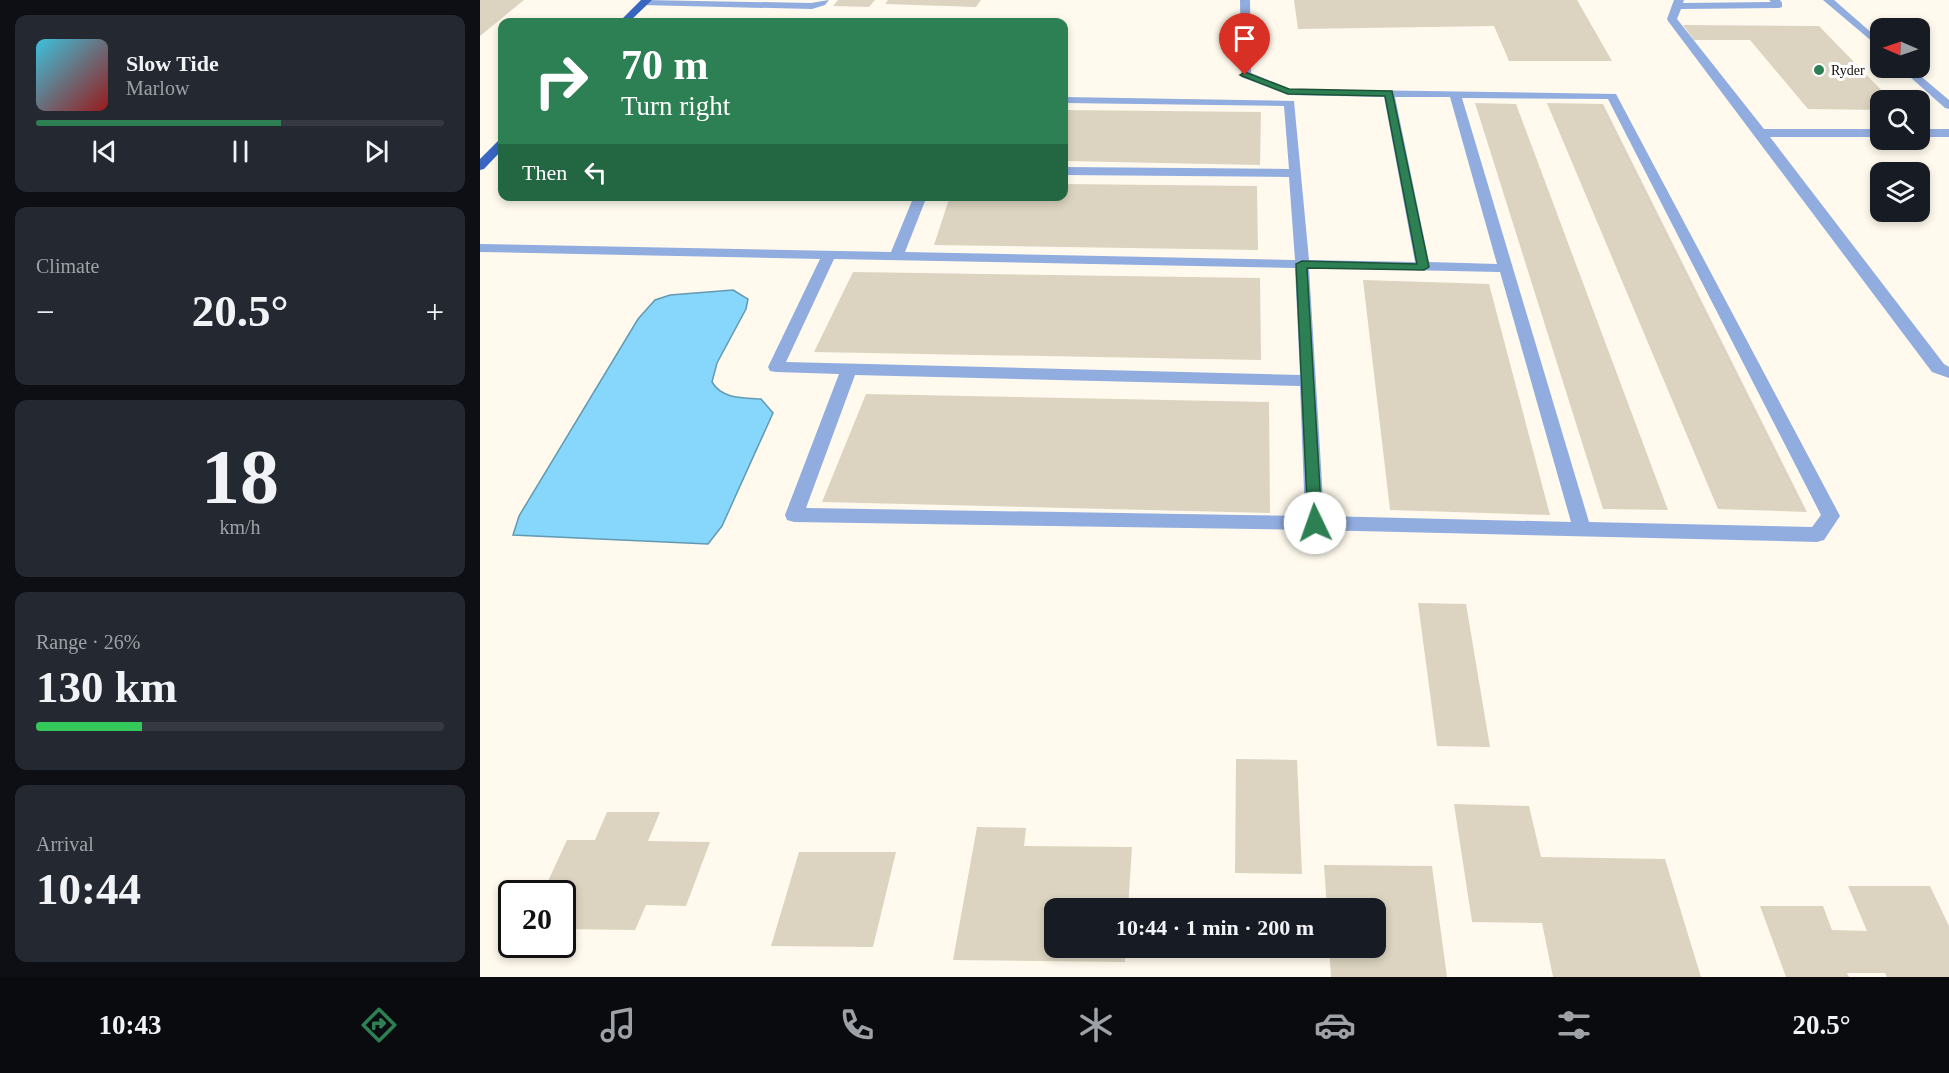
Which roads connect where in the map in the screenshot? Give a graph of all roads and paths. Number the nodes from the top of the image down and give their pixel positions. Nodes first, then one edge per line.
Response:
1 (824, 0) edge
2 (1245, 0) edge
3 (1774, 0) edge
4 (1828, 0) edge
5 (645, 2) edge
6 (1678, 3) edge
7 (628, 18) edge
8 (1870, 36) edge
9 (1917, 78) edge
10 (1389, 93) junction
11 (1455, 94) junction
12 (1068, 100) edge
13 (1949, 106) edge
14 (1761, 133) junction
15 (1870, 133) edge
16 (1930, 133) edge
17 (1949, 133) edge
18 (498, 148) edge
19 (480, 166) edge
20 (1068, 171) edge
21 (1295, 173) junction
22 (919, 201) edge
23 (480, 248) edge
24 (829, 254) junction
25 (896, 256) junction
26 (1302, 264) junction
27 (1424, 267) junction
28 (1506, 268) junction
29 (849, 369) junction
30 (1949, 372) edge
31 (1308, 381) junction
32 (1315, 523) junction
33 (1582, 529) junction

1 - 5 street
2 - 10 street
3 - 6 street
4 - 8 street
5 - 7 main road
6 - 14 street
9 - 13 street
10 - 11 street
10 - 27 street
11 - 28 street
11 - 33 street
12 - 21 street
14 - 15 street
14 - 30 street
16 - 17 street
18 - 19 main road
20 - 21 street
21 - 26 street
22 - 25 street
23 - 24 street
24 - 25 street
24 - 29 street
25 - 26 street
26 - 27 street
26 - 31 street
27 - 28 street
28 - 33 street
29 - 31 street
29 - 32 street
31 - 32 street
32 - 33 street

